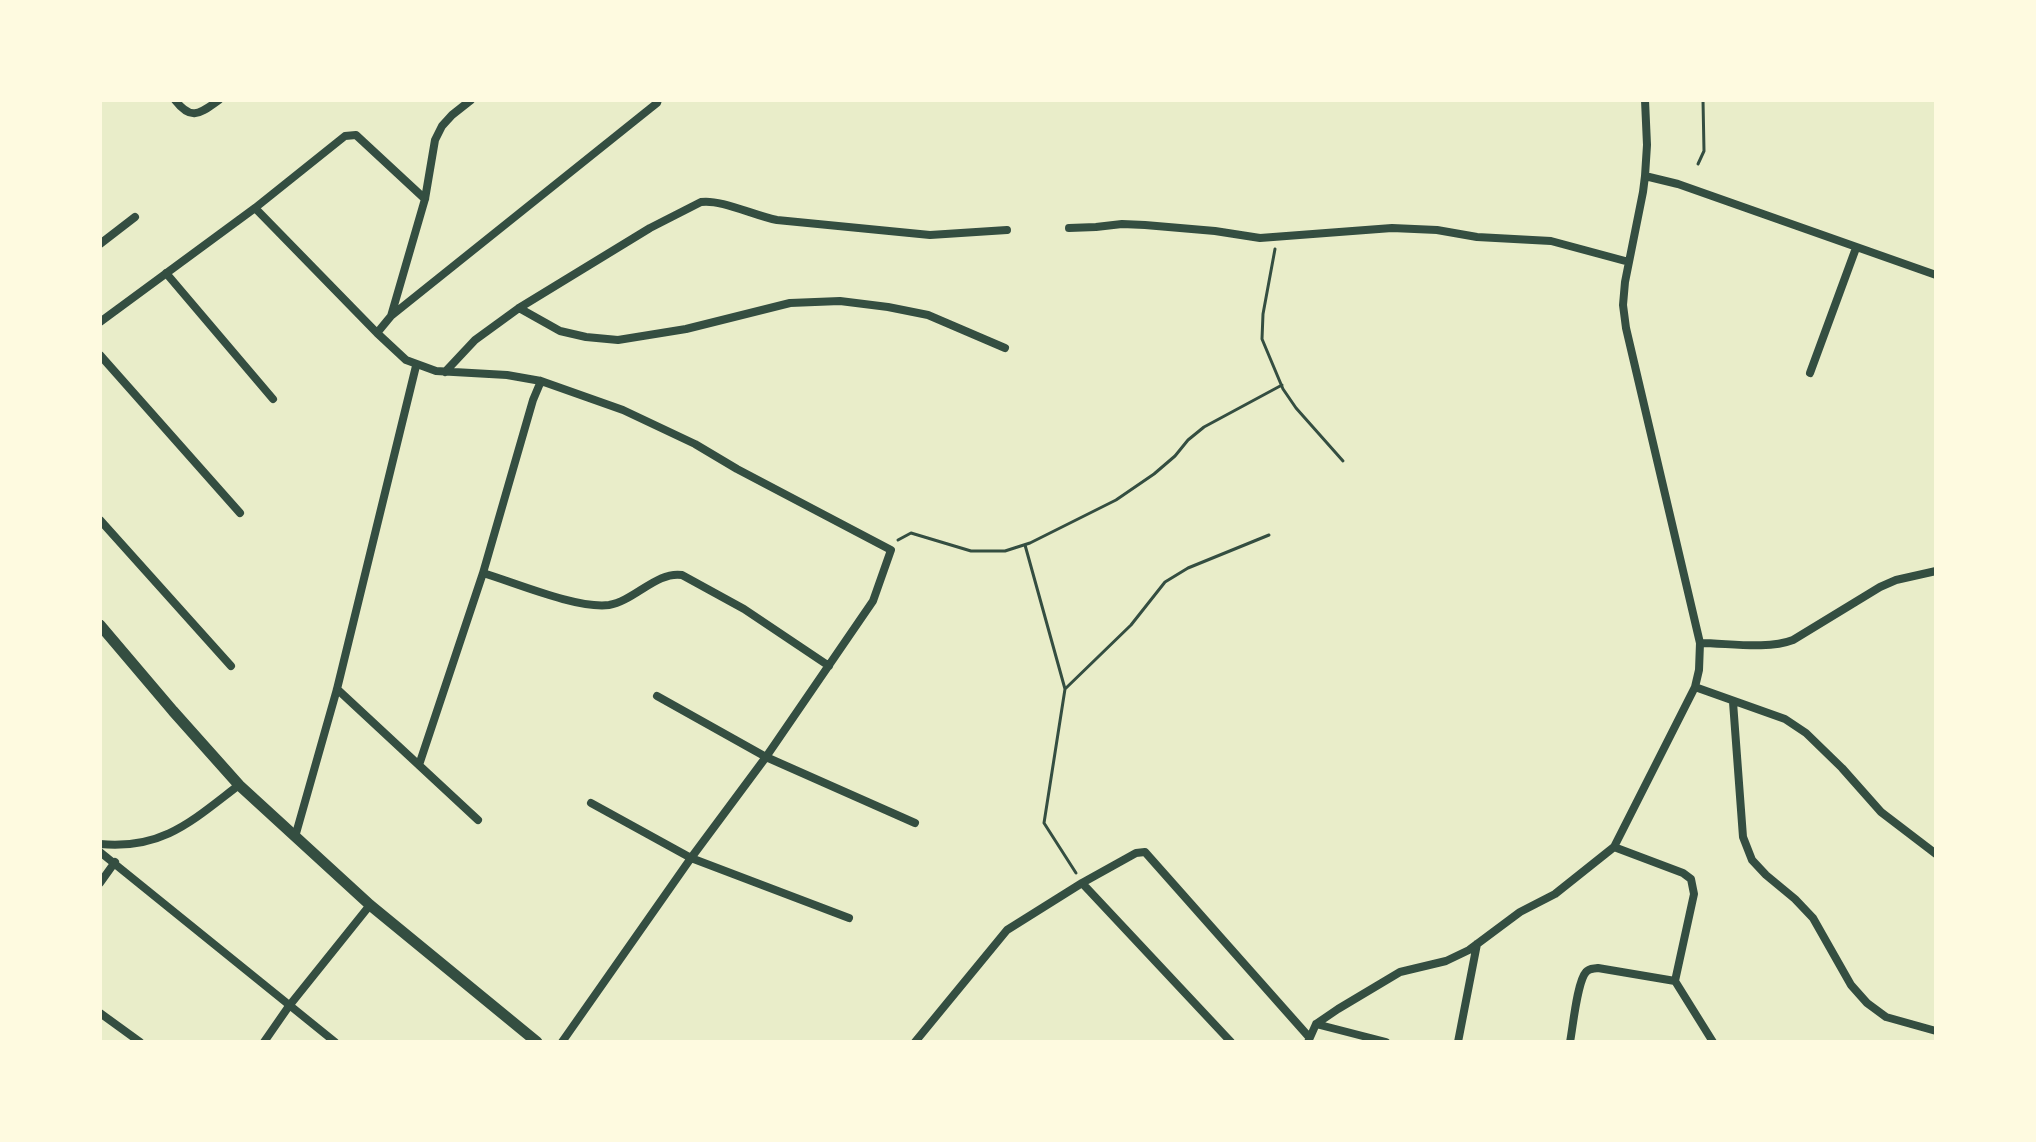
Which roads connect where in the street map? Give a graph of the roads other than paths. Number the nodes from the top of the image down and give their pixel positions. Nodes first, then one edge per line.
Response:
1 (175, 100) edge
2 (219, 100) edge
3 (471, 100) edge
4 (658, 100) edge
5 (1645, 100) edge
6 (1645, 176) junction
7 (425, 199) junction
8 (255, 208) junction
9 (135, 217) dead end
10 (1069, 228) dead end
11 (1007, 230) dead end
12 (100, 244) edge
13 (1856, 248) junction
14 (1629, 262) junction
15 (166, 273) junction
16 (1936, 275) edge
17 (519, 308) junction
18 (391, 316) junction
19 (100, 322) edge
20 (377, 333) junction
21 (1005, 348) dead end
22 (100, 355) edge
23 (416, 366) junction
24 (445, 372) junction
25 (1810, 373) dead end
26 (541, 381) junction
27 (273, 399) dead end
28 (240, 513) dead end
29 (100, 520) edge
30 (1936, 571) edge
31 (483, 573) junction
32 (100, 625) edge
33 (1700, 643) junction
34 (231, 666) dead end
35 (829, 666) junction
36 (1695, 687) junction
37 (337, 689) junction
38 (657, 696) dead end
39 (1733, 702) junction
40 (766, 757) junction
41 (419, 765) junction
42 (239, 785) junction
43 (591, 803) dead end
44 (478, 820) dead end
45 (915, 823) dead end
46 (295, 837) junction
47 (100, 844) edge
48 (1614, 847) junction
49 (100, 852) edge
50 (1936, 854) edge
51 (691, 858) junction
52 (115, 862) junction
53 (100, 883) edge
54 (1082, 883) junction
55 (370, 905) junction
56 (849, 918) dead end
57 (1477, 944) junction
58 (1675, 981) junction
59 (289, 1006) junction
60 (100, 1013) edge
61 (1316, 1024) junction
62 (1936, 1031) edge
63 (1308, 1039) edge
64 (140, 1042) edge
65 (264, 1042) edge
66 (335, 1042) edge
67 (537, 1042) edge
68 (562, 1042) edge
69 (915, 1042) edge
70 (1231, 1042) edge
71 (1386, 1042) edge
72 (1458, 1042) edge
73 (1570, 1042) edge
74 (1713, 1042) edge

1 - 2 street
3 - 7 street
4 - 18 street
5 - 6 street
6 - 13 street
6 - 14 street
7 - 8 street
7 - 18 street
8 - 15 street
8 - 20 street
9 - 12 street
10 - 14 street
11 - 17 street
13 - 16 street
13 - 25 street
14 - 33 street
15 - 19 street
15 - 27 street
17 - 21 street
17 - 24 street
18 - 20 street
20 - 23 street
22 - 28 street
23 - 24 street
23 - 37 street
24 - 26 street
26 - 31 street
26 - 35 street
29 - 34 street
30 - 33 street
31 - 35 street
31 - 41 street
32 - 42 street
33 - 36 street
35 - 40 street
36 - 39 street
36 - 48 street
37 - 41 street
37 - 46 street
38 - 40 street
39 - 50 street
39 - 62 street
40 - 45 street
40 - 51 street
41 - 44 street
42 - 46 street
42 - 47 street
43 - 51 street
46 - 55 street
48 - 57 street
48 - 58 street
49 - 52 street
51 - 56 street
51 - 68 street
52 - 53 street
52 - 59 street
54 - 63 street
54 - 69 street
54 - 70 street
55 - 59 street
55 - 67 street
57 - 61 street
57 - 72 street
58 - 73 street
58 - 74 street
59 - 65 street
59 - 66 street
60 - 64 street
61 - 63 street
61 - 71 street

